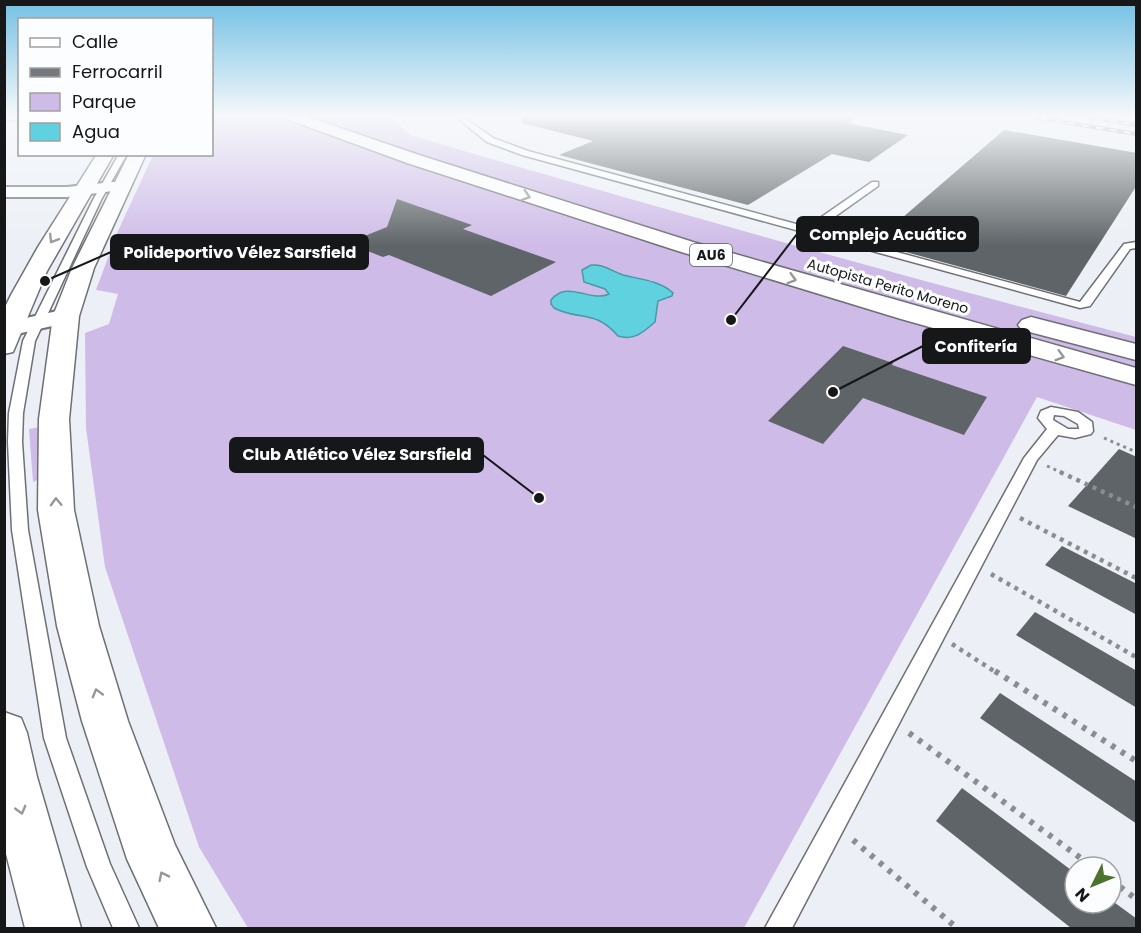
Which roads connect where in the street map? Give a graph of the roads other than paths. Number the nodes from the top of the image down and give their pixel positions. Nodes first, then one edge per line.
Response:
1 (106, 160) edge
2 (120, 160) edge
3 (132, 160) edge
4 (415, 160) edge
5 (462, 160) edge
6 (548, 160) edge
7 (875, 184) dead end
8 (104, 188) junction
9 (4, 192) edge
10 (809, 230) junction
11 (1137, 245) edge
12 (965, 308) dead end
13 (51, 320) junction
14 (1011, 320) dead end
15 (6, 335) edge
16 (1137, 352) edge
17 (1137, 377) edge
18 (1086, 431) road end
19 (4, 733) edge
20 (53, 928) edge
21 (126, 928) edge
22 (188, 928) edge
23 (778, 928) edge

1 - 8 main road
2 - 8 lane
3 - 8 main road
4 -> 17 main road, Autopista Perito Moreno / AU6
5 - 12 main road, Autopista Perito Moreno / AU6
6 - 10 lane
7 - 10 lane
8 - 9 street
8 - 13 lane
8 - 13 main road
8 -> 15 main road
10 - 11 lane
13 - 15 street
13 - 21 lane
22 -> 13 main road
14 - 16 main road
18 - 23 lane
19 -> 20 main road

